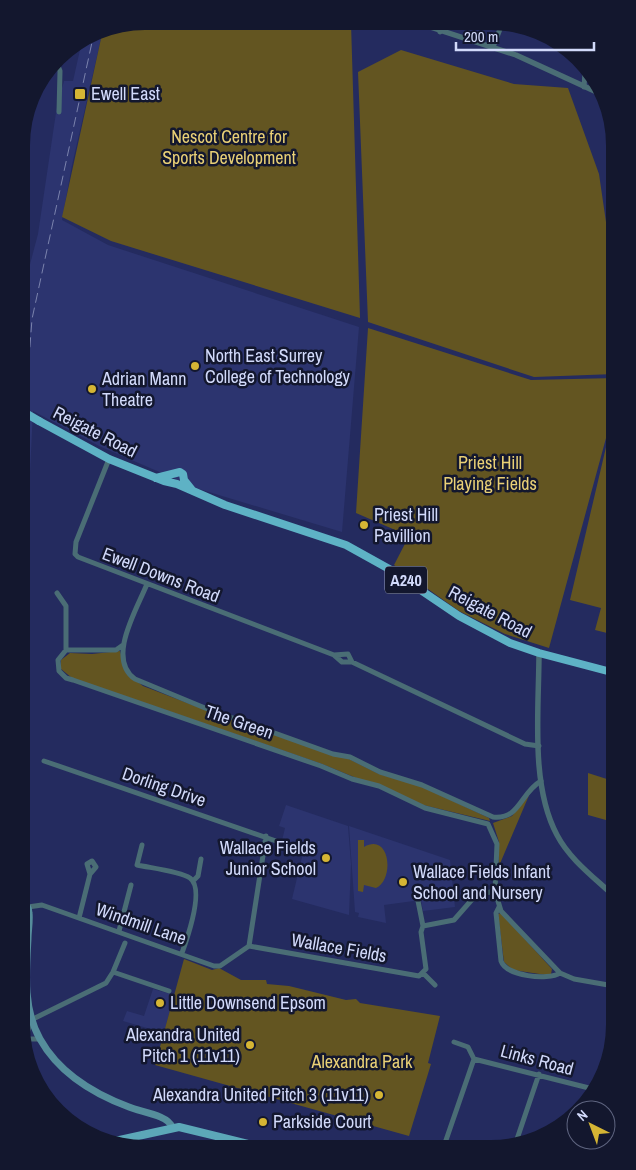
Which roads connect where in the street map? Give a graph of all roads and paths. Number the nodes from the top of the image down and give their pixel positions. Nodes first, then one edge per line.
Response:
1 (435, 30) edge
2 (499, 31) edge
3 (440, 32) joint
4 (493, 47) junction
5 (58, 70) edge
6 (585, 78) edge
7 (584, 87) junction
8 (592, 90) edge
9 (59, 112) dead end
10 (30, 416) edge
11 (109, 459) junction
12 (155, 478) junction
13 (179, 482) junction
14 (148, 584) junction
15 (57, 594) dead end
16 (123, 645) junction
17 (66, 650) junction
18 (539, 653) junction
19 (334, 655) junction
20 (352, 662) junction
21 (606, 671) edge
22 (539, 746) junction
23 (44, 761) dead end
24 (541, 781) junction
25 (495, 818) junction
26 (488, 824) junction
27 (266, 836) junction
28 (276, 840) dead end
29 (142, 844) dead end
30 (201, 859) dead end
31 (90, 874) dead end
32 (193, 881) junction
33 (131, 885) dead end
34 (606, 889) edge
35 (495, 891) junction
36 (418, 901) dead end
37 (30, 906) edge
38 (499, 907) junction
39 (79, 918) junction
40 (423, 926) junction
41 (118, 931) junction
42 (125, 943) dead end
43 (249, 946) junction
44 (182, 954) junction
45 (114, 972) junction
46 (423, 973) junction
47 (560, 973) junction
48 (435, 985) dead end
49 (606, 985) edge
50 (169, 991) dead end
51 (30, 1012) edge
52 (31, 1020) junction
53 (30, 1023) edge
54 (31, 1039) edge
55 (40, 1039) junction
56 (454, 1042) dead end
57 (474, 1058) junction
58 (539, 1074) junction
59 (587, 1087) edge
60 (172, 1127) junction
61 (518, 1137) edge
62 (126, 1138) edge
63 (235, 1140) edge
64 (446, 1140) edge

1 - 3 street
2 - 4 street
3 - 4 street
4 - 7 street
5 - 9 street
6 - 7 street
7 - 8 street
10 - 11 highway, Reigate Road, bridge
11 - 12 highway, Reigate Road
11 - 14 street, Ewell Downs Road
12 - 13 highway, Reigate Road
12 - 13 highway, Reigate Road / A240
13 - 18 highway, Reigate Road / A240
14 - 16 street, The Green
14 - 19 street, Ewell Downs Road
15 - 17 street
16 - 17 street
16 - 25 street, The Green
17 - 26 street, The Green
18 - 21 highway, Reigate Road / A240
18 - 22 street
19 - 20 street, Ewell Downs Road
19 - 20 street, Ewell Downs Road
20 - 22 street, Ewell Downs Road
22 - 24 street
23 - 27 street, Dorling Drive
24 - 25 street
24 - 34 street
25 - 26 street
26 - 35 street
27 - 28 street, Dorling Drive
27 - 43 street
29 - 32 street
30 - 32 street
31 - 39 street
32 - 44 street
33 - 41 street
35 - 38 street
35 - 40 street
36 - 40 street
37 - 39 street, Windmill Lane
38 - 47 street
38 - 47 street
39 - 41 street, Windmill Lane
40 - 46 street
41 - 44 street, Windmill Lane
42 - 45 street
43 - 44 street, Windmill Lane
43 - 46 street, Wallace Fields
45 - 50 street
45 - 52 street
46 - 48 street
47 - 49 street
51 - 52 main road
52 - 53 street
52 - 55 main road
54 - 55 street
55 - 60 main road
56 - 57 street
57 - 58 street, Links Road
57 - 64 street
58 - 59 street, Links Road
58 - 61 street
60 - 62 main road
60 - 63 main road

